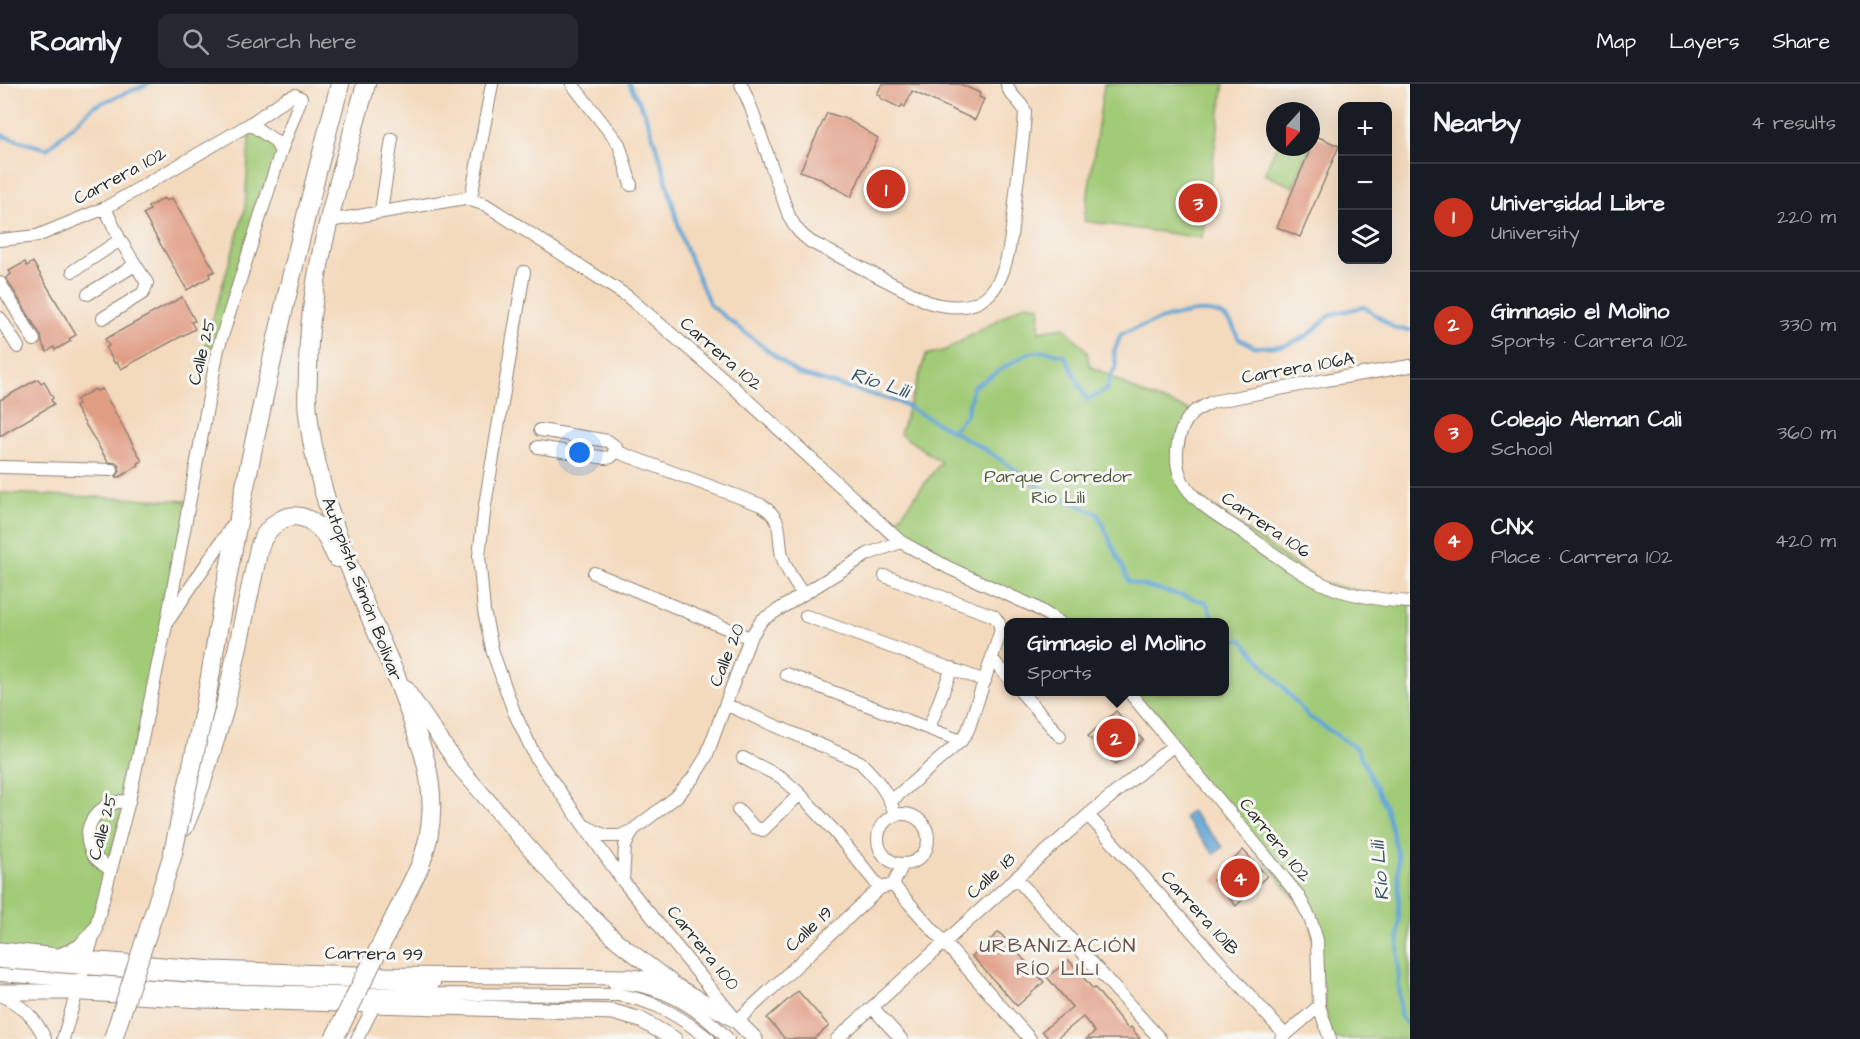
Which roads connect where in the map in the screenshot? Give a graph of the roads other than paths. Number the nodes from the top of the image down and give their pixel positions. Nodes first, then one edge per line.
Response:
1 (340, 84) edge
2 (366, 84) edge
3 (492, 84) edge
4 (572, 84) edge
5 (741, 84) edge
6 (1007, 84) edge
7 (301, 99) joint
8 (250, 124) junction
9 (392, 139) dead end
10 (281, 152) junction
11 (631, 185) dead end
12 (471, 198) junction
13 (105, 208) junction
14 (381, 212) junction
15 (329, 221) junction
16 (0, 240) edge
17 (120, 240) junction
18 (135, 265) junction
19 (73, 271) dead end
20 (524, 272) dead end
21 (0, 283) edge
22 (88, 294) dead end
23 (0, 318) edge
24 (103, 318) dead end
25 (34, 340) dead end
26 (18, 346) dead end
27 (1410, 366) edge
28 (1195, 412) joint
29 (540, 430) dead end
30 (538, 447) dead end
31 (615, 451) junction
32 (0, 467) edge
33 (112, 470) dead end
34 (237, 519) junction
35 (901, 542) junction
36 (594, 573) dead end
37 (885, 576) dead end
38 (802, 594) junction
39 (1410, 602) edge
40 (806, 615) dead end
41 (1053, 618) edge
42 (167, 621) junction
43 (374, 629) junction
44 (750, 638) junction
45 (992, 659) junction
46 (392, 668) junction
47 (952, 668) junction
48 (1004, 672) edge
49 (786, 674) dead end
50 (985, 681) junction
51 (1025, 696) edge
52 (1132, 696) edge
53 (727, 705) junction
54 (928, 728) junction
55 (1060, 736) dead end
56 (961, 741) junction
57 (1174, 745) junction
58 (743, 758) dead end
59 (800, 794) junction
60 (129, 801) junction
61 (891, 801) junction
62 (738, 810) dead end
63 (895, 815) junction
64 (1088, 815) junction
65 (582, 824) junction
66 (633, 830) junction
67 (172, 856) junction
68 (903, 864) junction
69 (110, 869) junction
70 (1016, 878) junction
71 (623, 881) junction
72 (893, 885) junction
73 (880, 888) junction
74 (95, 930) junction
75 (945, 943) junction
76 (0, 950) edge
77 (60, 956) junction
78 (0, 962) edge
79 (85, 963) junction
80 (0, 975) edge
81 (673, 984) junction
82 (78, 986) junction
83 (0, 994) edge
84 (374, 1006) junction
85 (1318, 1006) junction
86 (873, 1008) junction
87 (737, 1021) junction
88 (1283, 1037) edge
89 (45, 1039) edge
90 (63, 1039) edge
91 (113, 1039) edge
92 (334, 1039) edge
93 (357, 1039) edge
94 (674, 1039) edge
95 (709, 1039) edge
96 (728, 1039) edge
97 (755, 1039) edge
98 (837, 1039) edge
99 (901, 1039) edge
100 (1030, 1039) edge
101 (1160, 1039) edge
102 (1329, 1039) edge

1 - 34 highway
2 - 15 highway, Autopista Simón Bolívar
3 - 12 street
4 - 11 street
5 - 6 street
7 - 8 street, Carrera 102
7 - 10 street, Calle 25
8 - 10 street
8 - 13 street, Carrera 102
9 - 14 street
10 - 42 street, Calle 25
12 - 14 street
12 - 35 street, Carrera 102
13 - 16 street, Carrera 102
13 - 17 street
14 - 15 street
15 - 43 highway, Autopista Simón Bolívar
17 - 18 street
17 - 19 street
18 - 22 street
18 - 24 street
20 - 65 street, Carrera 100
21 - 25 street
23 - 26 street
27 - 28 street, Carrera 106A
28 - 39 street, Carrera 106
29 - 31 street
30 - 31 street
31 - 38 street
32 - 33 street
34 - 42 street, Calle 25
34 - 67 highway, bridge
35 - 38 street, Calle 20
35 - 41 street, Carrera 102
36 - 44 street
37 - 45 street
38 - 44 street, Calle 20
40 - 47 street
42 - 60 street, Calle 25
43 - 46 highway, Autopista Simón Bolívar
43 - 67 highway, bridge
44 - 53 street, Calle 20
45 - 48 street
45 - 50 street
46 - 81 main road
46 - 92 highway, Autopista Simón Bolívar, bridge
47 - 50 street
47 - 54 street
49 - 54 street
50 - 56 street
51 - 55 street
52 - 57 street, Carrera 102
53 - 61 street
53 - 66 street, Calle 20
54 - 56 street
56 - 61 street
57 - 64 street, Calle 18
57 - 85 street, Carrera 102
58 - 59 street
59 - 62 street
59 - 73 street
60 - 69 street, Calle 25
60 - 69 street
61 - 63 street
63 - 68 street
63 - 68 street
64 - 70 street, Calle 18
64 - 88 street, Carrera 101B
65 - 66 street, Calle 20
65 - 71 street, Carrera 100
66 - 71 street
67 - 91 highway, bridge
68 - 72 street
69 - 74 street, Calle 25
70 - 75 street, Calle 18
70 - 101 street
71 - 87 street, Carrera 100
72 - 73 street, Calle 19
72 - 75 street
73 - 87 street, Calle 19
74 - 77 main road
74 - 79 street, Calle 25
75 - 86 street, Calle 18
75 - 100 street
76 - 77 main road, Carrera 99
77 - 79 main road, Carrera 99
78 - 79 street
79 - 81 main road, Carrera 99
79 - 82 street, Calle 25
79 - 96 street
80 - 82 street
81 - 87 main road, Carrera 99
82 - 83 main road
82 - 84 main road
82 - 90 street, Calle 25
82 - 95 street
83 - 89 street
84 - 93 street
84 - 94 main road
85 - 88 street
85 - 102 street, Carrera 102
86 - 98 street, Calle 18
86 - 99 street
87 - 97 main road, Carrera 100

